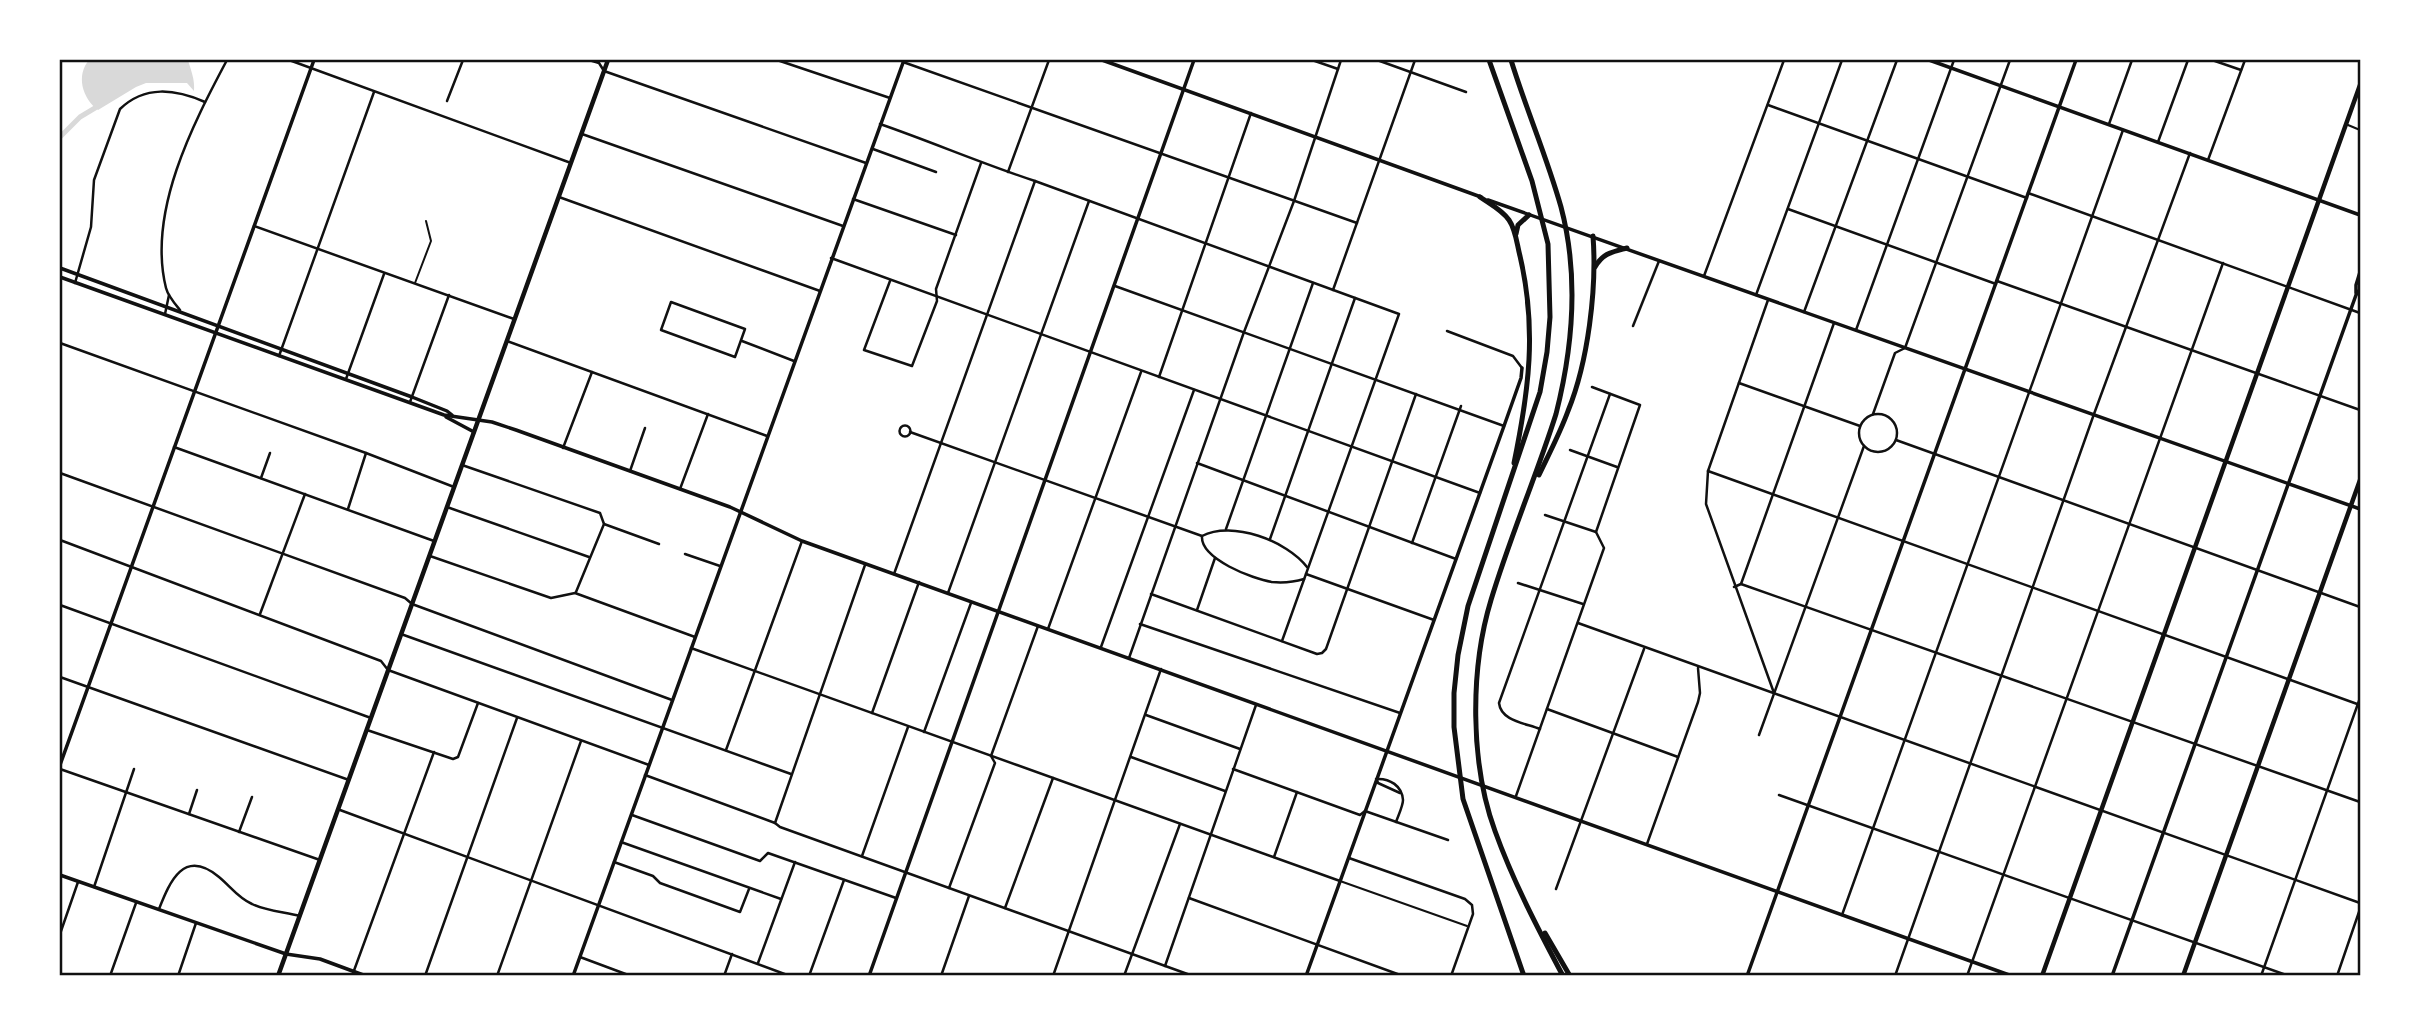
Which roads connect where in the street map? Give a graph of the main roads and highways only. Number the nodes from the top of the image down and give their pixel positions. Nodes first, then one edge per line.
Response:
1 (608, 60) edge
2 (1489, 60) edge
3 (1511, 60) edge
4 (2361, 85) edge
5 (1480, 197) road end
6 (1529, 215) road end
7 (1593, 236) road end
8 (1516, 240) junction
9 (1627, 248) road end
10 (1594, 273) junction
11 (2361, 480) edge
12 (1510, 484) junction
13 (1524, 506) junction
14 (1516, 883) junction
15 (278, 975) edge
16 (1523, 975) edge
17 (1563, 975) edge
18 (1570, 975) edge
19 (2042, 975) edge
20 (2183, 975) edge

1 - 15 main road
2 - 12 highway
3 - 13 highway
4 - 19 main road
5 - 8 highway
6 - 8 highway
7 - 10 highway
8 - 12 highway
9 - 10 highway
10 - 13 highway
11 - 20 main road
12 - 16 highway
13 - 14 highway
14 - 17 highway
14 - 18 highway

